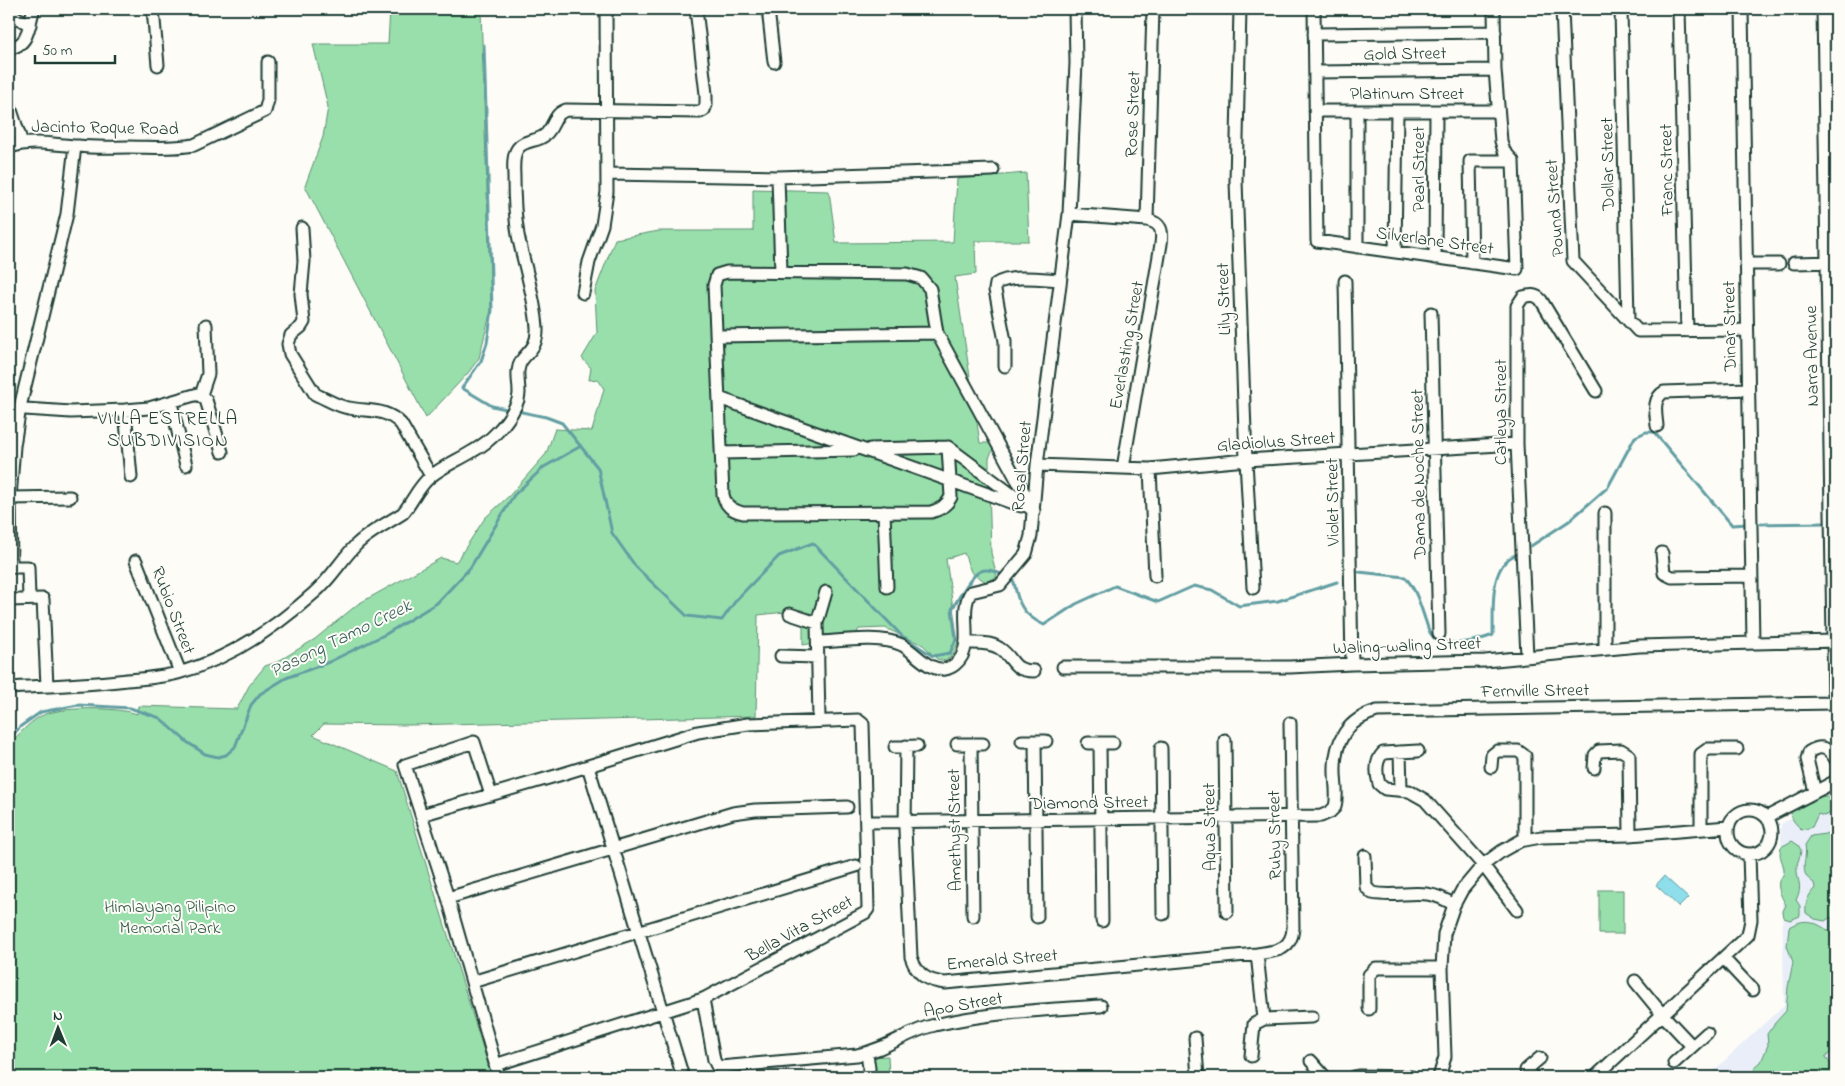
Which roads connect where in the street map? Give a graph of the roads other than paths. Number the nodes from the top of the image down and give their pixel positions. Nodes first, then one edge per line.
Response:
1 (9, 9) edge
2 (34, 9) edge
3 (153, 9) edge
4 (606, 9) edge
5 (696, 9) edge
6 (768, 9) edge
7 (1074, 9) edge
8 (1153, 9) edge
9 (1240, 9) edge
10 (1314, 9) edge
11 (1494, 9) edge
12 (1562, 9) edge
13 (1621, 9) edge
14 (1679, 9) edge
15 (1742, 9) edge
16 (1823, 9) edge
17 (30, 26) junction
18 (1495, 32) junction
19 (1314, 34) junction
20 (9, 48) edge
21 (268, 62) dead end
22 (774, 62) dead end
23 (158, 65) dead end
24 (1495, 70) junction
25 (1315, 72) junction
26 (9, 104) edge
27 (606, 110) junction
28 (1315, 111) junction
29 (1357, 111) junction
30 (1396, 111) junction
31 (1436, 111) junction
32 (1498, 111) junction
33 (22, 143) junction
34 (75, 146) junction
35 (9, 147) edge
36 (1513, 161) junction
37 (993, 170) dead end
38 (608, 174) junction
39 (778, 177) junction
40 (1069, 214) junction
41 (1147, 220) junction
42 (302, 228) dead end
43 (1357, 247) junction
44 (1394, 252) junction
45 (1435, 258) junction
46 (1832, 262) edge
47 (1472, 263) junction
48 (1794, 263) dead end
49 (1746, 264) junction
50 (1779, 264) dead end
51 (781, 272) junction
52 (1060, 280) junction
53 (1345, 281) dead end
54 (583, 293) dead end
55 (1431, 313) dead end
56 (1628, 319) junction
57 (206, 325) dead end
58 (1747, 330) junction
59 (1687, 331) junction
60 (937, 333) junction
61 (717, 336) junction
62 (1005, 366) dead end
63 (1832, 368) edge
64 (1748, 390) junction
65 (1596, 391) dead end
66 (201, 395) junction
67 (719, 398) junction
68 (171, 403) junction
69 (20, 407) junction
70 (125, 410) junction
71 (1657, 426) dead end
72 (1517, 444) junction
73 (11, 447) edge
74 (948, 447) junction
75 (1435, 448) junction
76 (222, 452) dead end
77 (721, 453) junction
78 (1349, 453) junction
79 (1246, 460) junction
80 (186, 465) dead end
81 (1037, 465) junction
82 (1123, 468) junction
83 (1150, 469) junction
84 (430, 476) junction
85 (131, 477) dead end
86 (1833, 477) edge
87 (70, 497) dead end
88 (10, 498) junction
89 (1034, 510) junction
90 (884, 512) junction
91 (1605, 513) dead end
92 (1662, 553) dead end
93 (136, 561) dead end
94 (1155, 576) dead end
95 (1751, 576) junction
96 (887, 586) dead end
97 (1253, 588) dead end
98 (826, 592) dead end
99 (29, 599) junction
100 (9, 600) edge
101 (790, 614) dead end
102 (818, 623) junction
103 (1439, 634) dead end
104 (1834, 641) edge
105 (818, 642) junction
106 (1753, 642) junction
107 (967, 643) junction
108 (1605, 648) junction
109 (781, 656) dead end
110 (1527, 656) junction
111 (818, 657) junction
112 (1352, 664) junction
113 (1062, 667) dead end
114 (180, 672) junction
115 (1034, 672) dead end
116 (47, 686) junction
117 (9, 688) edge
118 (1835, 703) edge
119 (815, 720) junction
120 (1290, 723) dead end
121 (1226, 740) dead end
122 (1022, 741) dead end
123 (1113, 743) dead end
124 (957, 744) dead end
125 (971, 744) junction
126 (983, 744) dead end
127 (906, 746) dead end
128 (1161, 748) dead end
129 (1737, 749) dead end
130 (1418, 751) dead end
131 (1400, 752) junction
132 (1836, 760) edge
133 (588, 766) junction
134 (1492, 767) dead end
135 (1594, 768) dead end
136 (1836, 781) edge
137 (1401, 790) junction
138 (1815, 792) junction
139 (490, 795) junction
140 (847, 807) dead end
141 (421, 815) junction
142 (1314, 816) joint
143 (1291, 817) junction
144 (1767, 817) junction
145 (1162, 818) junction
146 (1226, 818) junction
147 (1101, 819) junction
148 (1036, 820) junction
149 (972, 821) junction
150 (866, 822) junction
151 (904, 822) junction
152 (1728, 827) junction
153 (1701, 830) junction
154 (1630, 835) junction
155 (1525, 840) junction
156 (614, 849) junction
157 (1750, 854) junction
158 (1365, 856) dead end
159 (1483, 865) junction
160 (856, 866) dead end
161 (448, 898) junction
162 (1454, 905) junction
163 (1517, 910) dead end
164 (1227, 912) dead end
165 (1163, 914) dead end
166 (973, 916) dead end
167 (1038, 917) dead end
168 (1102, 921) dead end
169 (639, 931) junction
170 (1288, 945) joint
171 (1257, 954) junction
172 (1723, 958) junction
173 (1442, 968) junction
174 (1636, 981) dead end
175 (472, 982) junction
176 (1753, 990) dead end
177 (704, 999) junction
178 (1101, 1006) dead end
179 (1369, 1009) dead end
180 (664, 1013) junction
181 (1662, 1014) junction
182 (1312, 1017) dead end
183 (1264, 1019) junction
184 (1707, 1033) dead end
185 (1195, 1038) dead end
186 (1692, 1046) junction
187 (867, 1054) junction
188 (1251, 1056) dead end
189 (1540, 1058) dead end
190 (1311, 1061) dead end
191 (1674, 1063) dead end
192 (495, 1066) junction
193 (499, 1077) edge
194 (684, 1077) edge
195 (868, 1077) edge
196 (1198, 1077) edge
197 (1325, 1077) edge
198 (1354, 1077) edge
199 (1412, 1077) edge
200 (1439, 1077) edge
201 (1533, 1077) edge
202 (1594, 1077) edge

1 - 17 street
2 - 17 street
3 - 23 street
4 - 27 street
5 - 27 street
6 - 22 street
7 - 40 street, Rosal Street
8 - 41 street, Rose Street
9 - 79 street, Lily Street
10 - 19 street, Silverlane Street
11 - 18 street, Silverlane Street
12 - 56 street, Pound Street
13 - 56 street, Dollar Street
14 - 59 street, Franc Street
15 - 49 street, Dinar Street
16 - 46 street, Narra Avenue
17 - 20 street
18 - 19 street
18 - 24 street, Silverlane Street
19 - 25 street, Silverlane Street
21 - 34 street, Jacinto Roque Road
24 - 25 street, Gold Street
24 - 32 street, Silverlane Street
25 - 28 street, Silverlane Street
26 - 33 street
27 - 38 street
27 - 84 street
28 - 29 street, Platinum Street
28 - 43 street, Silverlane Street
29 - 30 street, Platinum Street
29 - 43 street
30 - 31 street, Platinum Street
30 - 44 street
31 - 32 street, Platinum Street
31 - 45 street, Pearl Street
32 - 36 street, Silverlane Street
33 - 34 street, Jacinto Roque Road
33 - 35 street, Jacinto Roque Road
34 - 69 street
36 - 47 street
36 - 47 street, Silverlane Street
37 - 39 street
38 - 39 street
38 - 54 street
39 - 51 street
40 - 41 street
40 - 52 street, Rosal Street
41 - 82 street, Everlasting Street
42 - 84 street
43 - 44 street, Silverlane Street
44 - 45 street, Silverlane Street
45 - 47 street, Silverlane Street
46 - 48 street
46 - 63 street, Narra Avenue
49 - 50 street
49 - 58 street, Dinar Street
51 - 60 street
51 - 61 street
52 - 62 street
52 - 81 street, Rosal Street
53 - 78 street, Violet Street
55 - 75 street, Dama de Noche Street
56 - 59 street, Pound Street
57 - 66 street
58 - 59 street, Pound Street
58 - 64 street, Dinar Street
60 - 61 street
60 - 89 street
61 - 67 street
63 - 86 street, Narra Avenue
64 - 71 street
64 - 95 street, Dinar Street
65 - 72 street, Catleya Street
66 - 68 street
66 - 76 street
67 - 77 street
67 - 89 street
68 - 70 street
68 - 80 street
69 - 70 street
69 - 73 street
70 - 85 street
72 - 75 street, Gladiolus Street
72 - 110 street, Catleya Street
73 - 88 street
74 - 77 street
74 - 89 street
74 - 90 street
75 - 78 street, Gladiolus Street
75 - 103 street, Dama de Noche Street
77 - 90 street
78 - 79 street, Gladiolus Street
78 - 112 street, Violet Street
79 - 83 street, Gladiolus Street
79 - 97 street, Lily Street
81 - 82 street, Gladiolus Street
81 - 89 street, Rosal Street
82 - 83 street, Gladiolus Street
83 - 94 street
84 - 114 street
86 - 104 street, Narra Avenue
87 - 88 street
88 - 99 street
89 - 107 street, Rosal Street
90 - 96 street
91 - 108 street
92 - 95 street
93 - 114 street, Rubio Street
95 - 106 street, Dinar Street
98 - 102 street
99 - 100 street
99 - 116 street
101 - 102 street
102 - 105 street
104 - 106 street, Waling-waling Street
104 - 118 street, Narra Avenue
105 - 107 street
105 - 111 street
106 - 108 street, Waling-waling Street
107 - 115 street
108 - 110 street, Waling-waling Street
109 - 111 street
110 - 112 street, Waling-waling Street
111 - 119 street
112 - 113 street, Waling-waling Street
114 - 116 street
116 - 117 street
118 - 142 street, Fernville Street
119 - 133 street
119 - 150 street, Bella Vita Street
120 - 143 street, Ruby Street
121 - 146 street, Aqua Street
122 - 148 street
123 - 147 street
124 - 125 street
125 - 126 street
125 - 149 street, Amethyst Street
127 - 151 street, Emerald Street
128 - 145 street
129 - 153 street
130 - 131 street
131 - 137 street
131 - 137 street
132 - 138 street
133 - 139 street
133 - 156 street
134 - 155 street
135 - 154 street
136 - 138 street
137 - 159 street
138 - 144 street
139 - 141 street
139 - 141 street
140 - 156 street
141 - 161 street
142 - 143 street, Diamond Street
143 - 146 street, Diamond Street
143 - 170 street, Ruby Street
144 - 152 street
144 - 157 street
145 - 146 street, Diamond Street
145 - 147 street, Diamond Street
145 - 165 street
146 - 164 street, Aqua Street
147 - 148 street, Diamond Street
147 - 168 street
148 - 149 street, Diamond Street
148 - 167 street
149 - 151 street, Diamond Street
149 - 166 street, Amethyst Street
150 - 151 street, Diamond Street
150 - 177 street, Bella Vita Street
151 - 171 street, Emerald Street
152 - 153 street
152 - 157 street
153 - 154 street
154 - 155 street
155 - 159 street
156 - 161 street
156 - 169 street
157 - 172 street
158 - 162 street
159 - 162 street
159 - 163 street
160 - 169 street
161 - 175 street
162 - 173 street
169 - 175 street
169 - 180 street
170 - 171 street, Emerald Street
171 - 183 street
172 - 176 street
172 - 181 street
173 - 179 street
173 - 200 street
174 - 181 street
175 - 192 street
177 - 180 street
177 - 187 street, Apo Street
178 - 187 street, Apo Street
180 - 192 street
180 - 194 street
181 - 186 street
181 - 202 street
182 - 183 street
183 - 188 street
184 - 186 street
185 - 196 street
186 - 191 street
187 - 195 street
189 - 201 street
190 - 197 street
192 - 193 street
198 - 199 street

